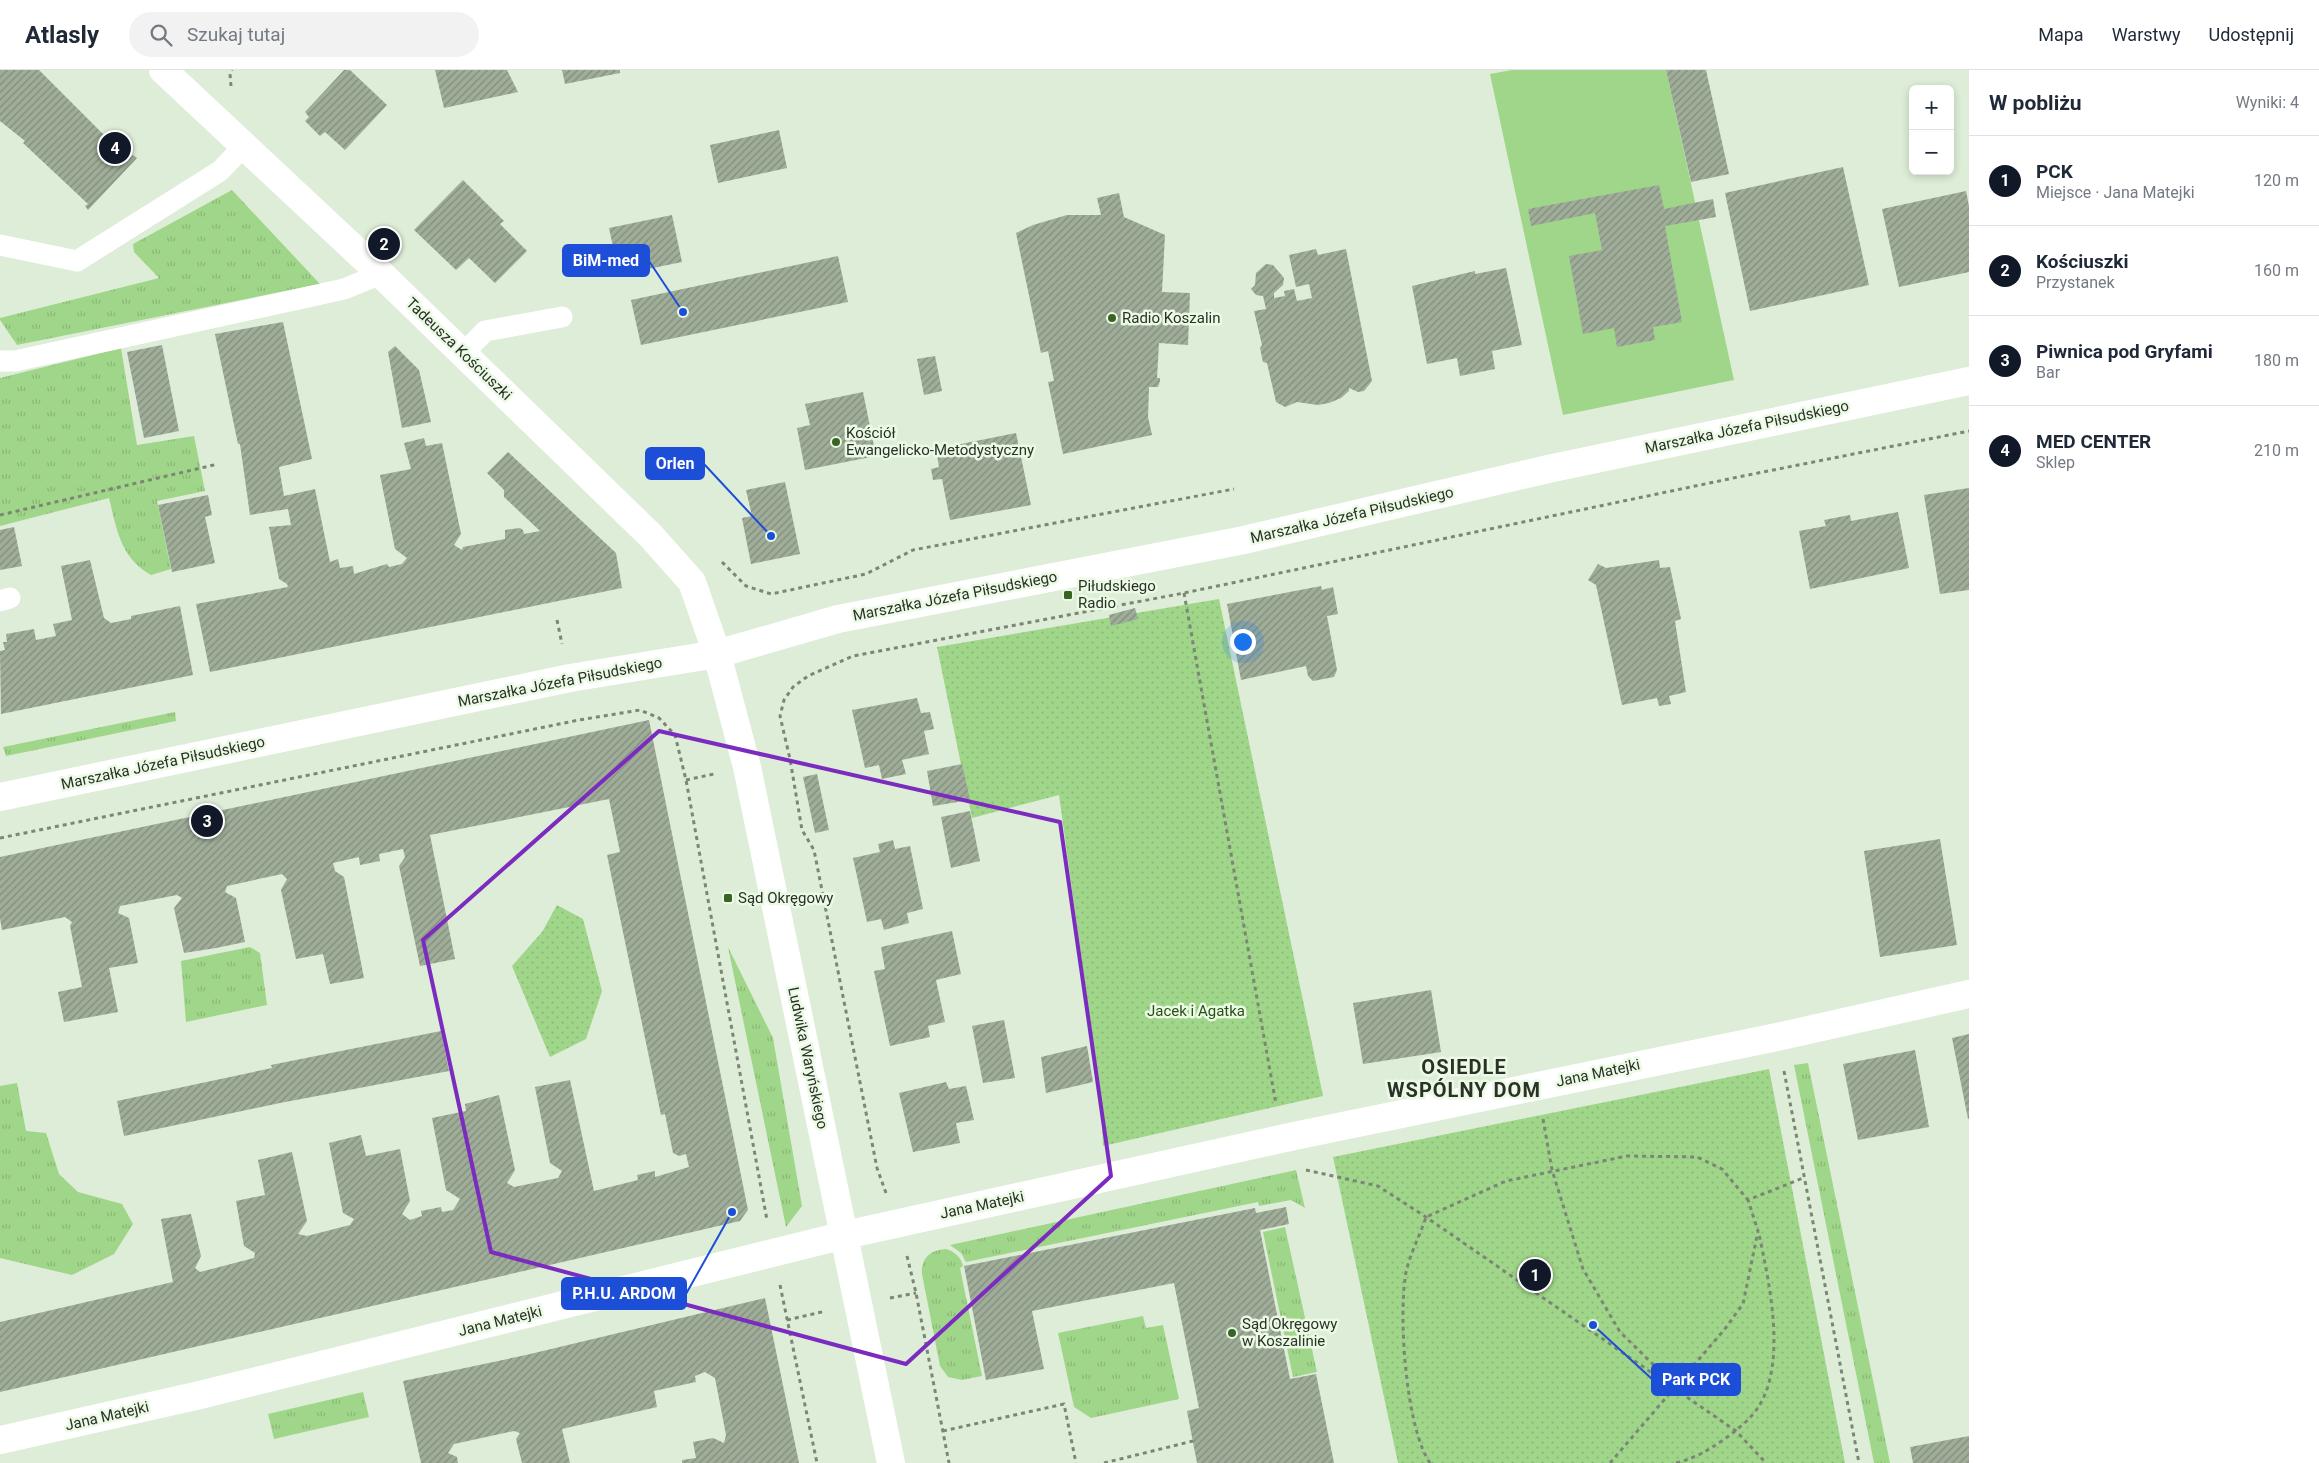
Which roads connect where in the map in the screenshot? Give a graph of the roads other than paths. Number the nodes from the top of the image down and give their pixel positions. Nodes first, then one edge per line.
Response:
1 (165, 71) edge
2 (244, 146) junction
3 (0, 245) edge
4 (381, 274) junction
5 (562, 317) dead end
6 (463, 354) junction
7 (0, 361) edge
8 (1969, 381) edge
9 (717, 654) junction
10 (0, 796) edge
11 (1969, 994) edge
12 (845, 1235) junction
13 (0, 1440) edge
14 (891, 1463) edge

1 - 2 street, Tadeusza Kościuszki
2 - 3 lane
2 - 4 street, Tadeusza Kościuszki
4 - 6 street, Tadeusza Kościuszki
4 - 7 lane
5 - 6 lane
6 - 9 street, Tadeusza Kościuszki
8 - 9 street, Marszałka Józefa Piłsudskiego
9 - 10 street, Marszałka Józefa Piłsudskiego
9 - 12 street, Ludwika Waryńskiego
11 - 12 street, Jana Matejki
12 - 13 street, Jana Matejki
12 - 14 street, Ludwika Waryńskiego

